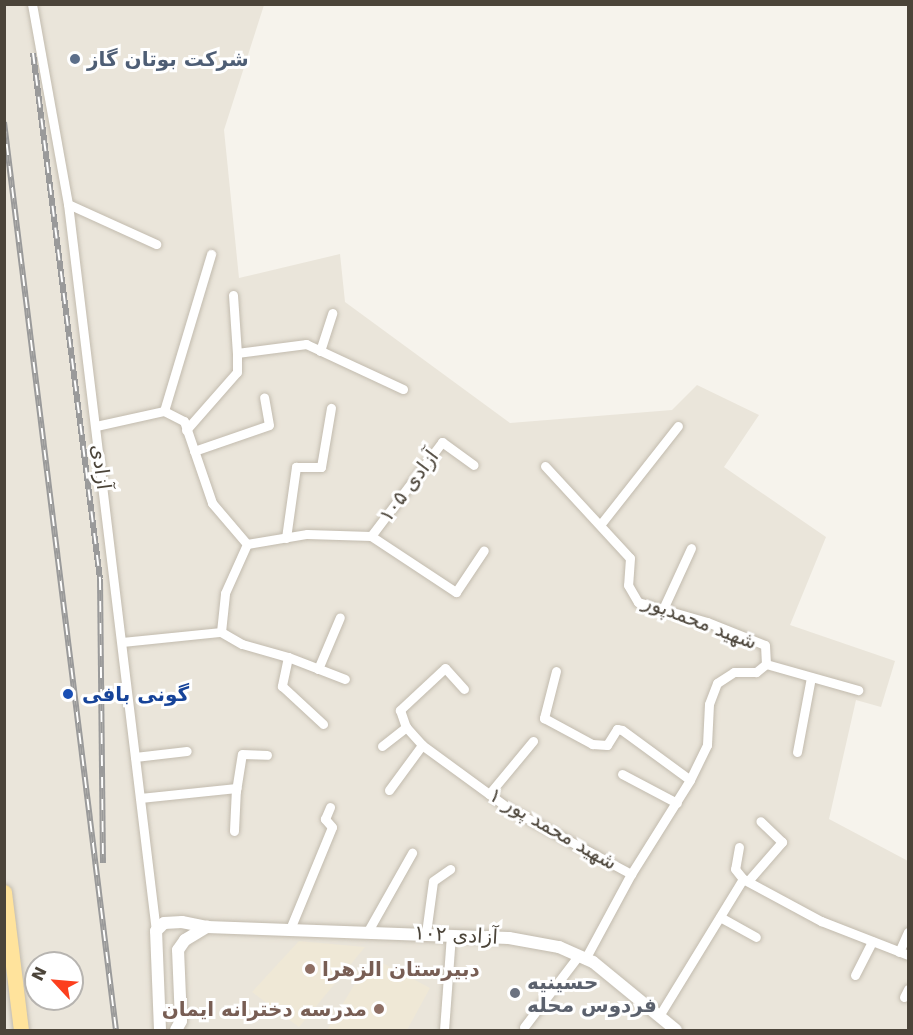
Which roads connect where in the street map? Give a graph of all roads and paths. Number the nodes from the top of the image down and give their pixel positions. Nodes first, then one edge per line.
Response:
1 (32, 4) edge
2 (68, 204) junction
3 (156, 244) dead end
4 (211, 254) dead end
5 (233, 295) dead end
6 (332, 313) dead end
7 (320, 351) junction
8 (237, 353) junction
9 (403, 389) dead end
10 (264, 397) dead end
11 (331, 408) dead end
12 (164, 411) junction
13 (96, 426) junction
14 (678, 426) dead end
15 (186, 430) junction
16 (194, 451) junction
17 (474, 465) dead end
18 (545, 466) dead end
19 (600, 525) junction
20 (371, 536) junction
21 (286, 538) junction
22 (247, 544) junction
23 (691, 548) dead end
24 (484, 550) dead end
25 (663, 609) junction
26 (340, 617) dead end
27 (221, 632) junction
28 (122, 642) junction
29 (288, 657) junction
30 (766, 664) junction
31 (318, 669) junction
32 (556, 671) dead end
33 (811, 677) junction
34 (345, 679) dead end
35 (464, 689) dead end
36 (858, 690) dead end
37 (322, 724) dead end
38 (406, 727) junction
39 (533, 741) dead end
40 (422, 745) junction
41 (382, 746) dead end
42 (187, 751) dead end
43 (797, 752) dead end
44 (267, 755) dead end
45 (135, 757) junction
46 (622, 774) dead end
47 (690, 780) junction
48 (389, 790) dead end
49 (236, 791) junction
50 (489, 794) junction
51 (140, 798) junction
52 (676, 803) junction
53 (330, 807) dead end
54 (760, 821) dead end
55 (234, 831) dead end
56 (739, 846) dead end
57 (412, 853) dead end
58 (450, 870) dead end
59 (631, 874) junction
60 (746, 880) junction
61 (4, 892) edge
62 (720, 918) junction
63 (207, 927) junction
64 (290, 928) junction
65 (156, 931) junction
66 (368, 931) junction
67 (909, 932) edge
68 (426, 933) junction
69 (451, 935) junction
70 (756, 938) dead end
71 (872, 941) junction
72 (904, 954) edge
73 (582, 957) junction
74 (855, 975) dead end
75 (659, 1016) junction
76 (524, 1027) dead end
77 (21, 1030) edge
78 (160, 1030) edge
79 (176, 1030) edge
80 (444, 1030) edge
81 (676, 1030) edge

1 - 2 street, آزادی
2 - 3 street
2 - 13 street, آزادی
4 - 12 street
5 - 8 street
6 - 7 street
7 - 8 street
7 - 9 street
8 - 15 street
10 - 16 street
11 - 21 street
12 - 13 street
12 - 15 street
13 - 28 street, آزادی
14 - 19 street
15 - 16 street
16 - 22 street
17 - 20 street, آزادی ۱۰۵
18 - 19 street, شهید محمدپور
19 - 25 street, شهید محمدپور
20 - 21 street, آزادی ۱۰۵
20 - 24 street
21 - 22 street, آزادی ۱۰۵
22 - 27 street
23 - 25 street
25 - 30 street, شهید محمدپور
26 - 31 street
27 - 28 street
27 - 29 street
28 - 45 street, آزادی
29 - 31 street
29 - 37 street
30 - 33 street
30 - 47 street, شهید محمدپور
31 - 34 street
32 - 47 street
33 - 36 street
33 - 43 street
35 - 38 street, شهید محمد پور ۱
38 - 40 street, شهید محمد پور ۱
38 - 41 street
39 - 50 street
40 - 48 street
40 - 50 street, شهید محمد پور ۱
42 - 45 street
44 - 49 street
45 - 51 street, آزادی
46 - 52 street
47 - 52 street, شهید محمدپور
49 - 51 street
49 - 55 street
50 - 59 street, شهید محمد پور ۱
51 - 65 street, آزادی
52 - 59 street, شهید محمدپور
53 - 64 street
54 - 60 street
56 - 60 street
57 - 66 street
58 - 68 street
59 - 73 street, شهید محمدپور
60 - 62 street
60 - 71 street
61 - 77 main road
62 - 70 street
62 - 75 street
63 - 64 street, آزادی ۱۰۲
63 - 65 street
63 - 79 street
64 - 66 street, آزادی ۱۰۲
65 - 78 street, آزادی
66 - 68 street, آزادی ۱۰۲
67 - 72 street
68 - 69 street, آزادی ۱۰۲
69 - 73 street, آزادی ۱۰۲
69 - 80 street
71 - 72 street
71 - 74 street
73 - 75 street, آزادی ۱۰۲
73 - 76 street, شهید محمدپور
75 - 81 street, آزادی ۱۰۲

